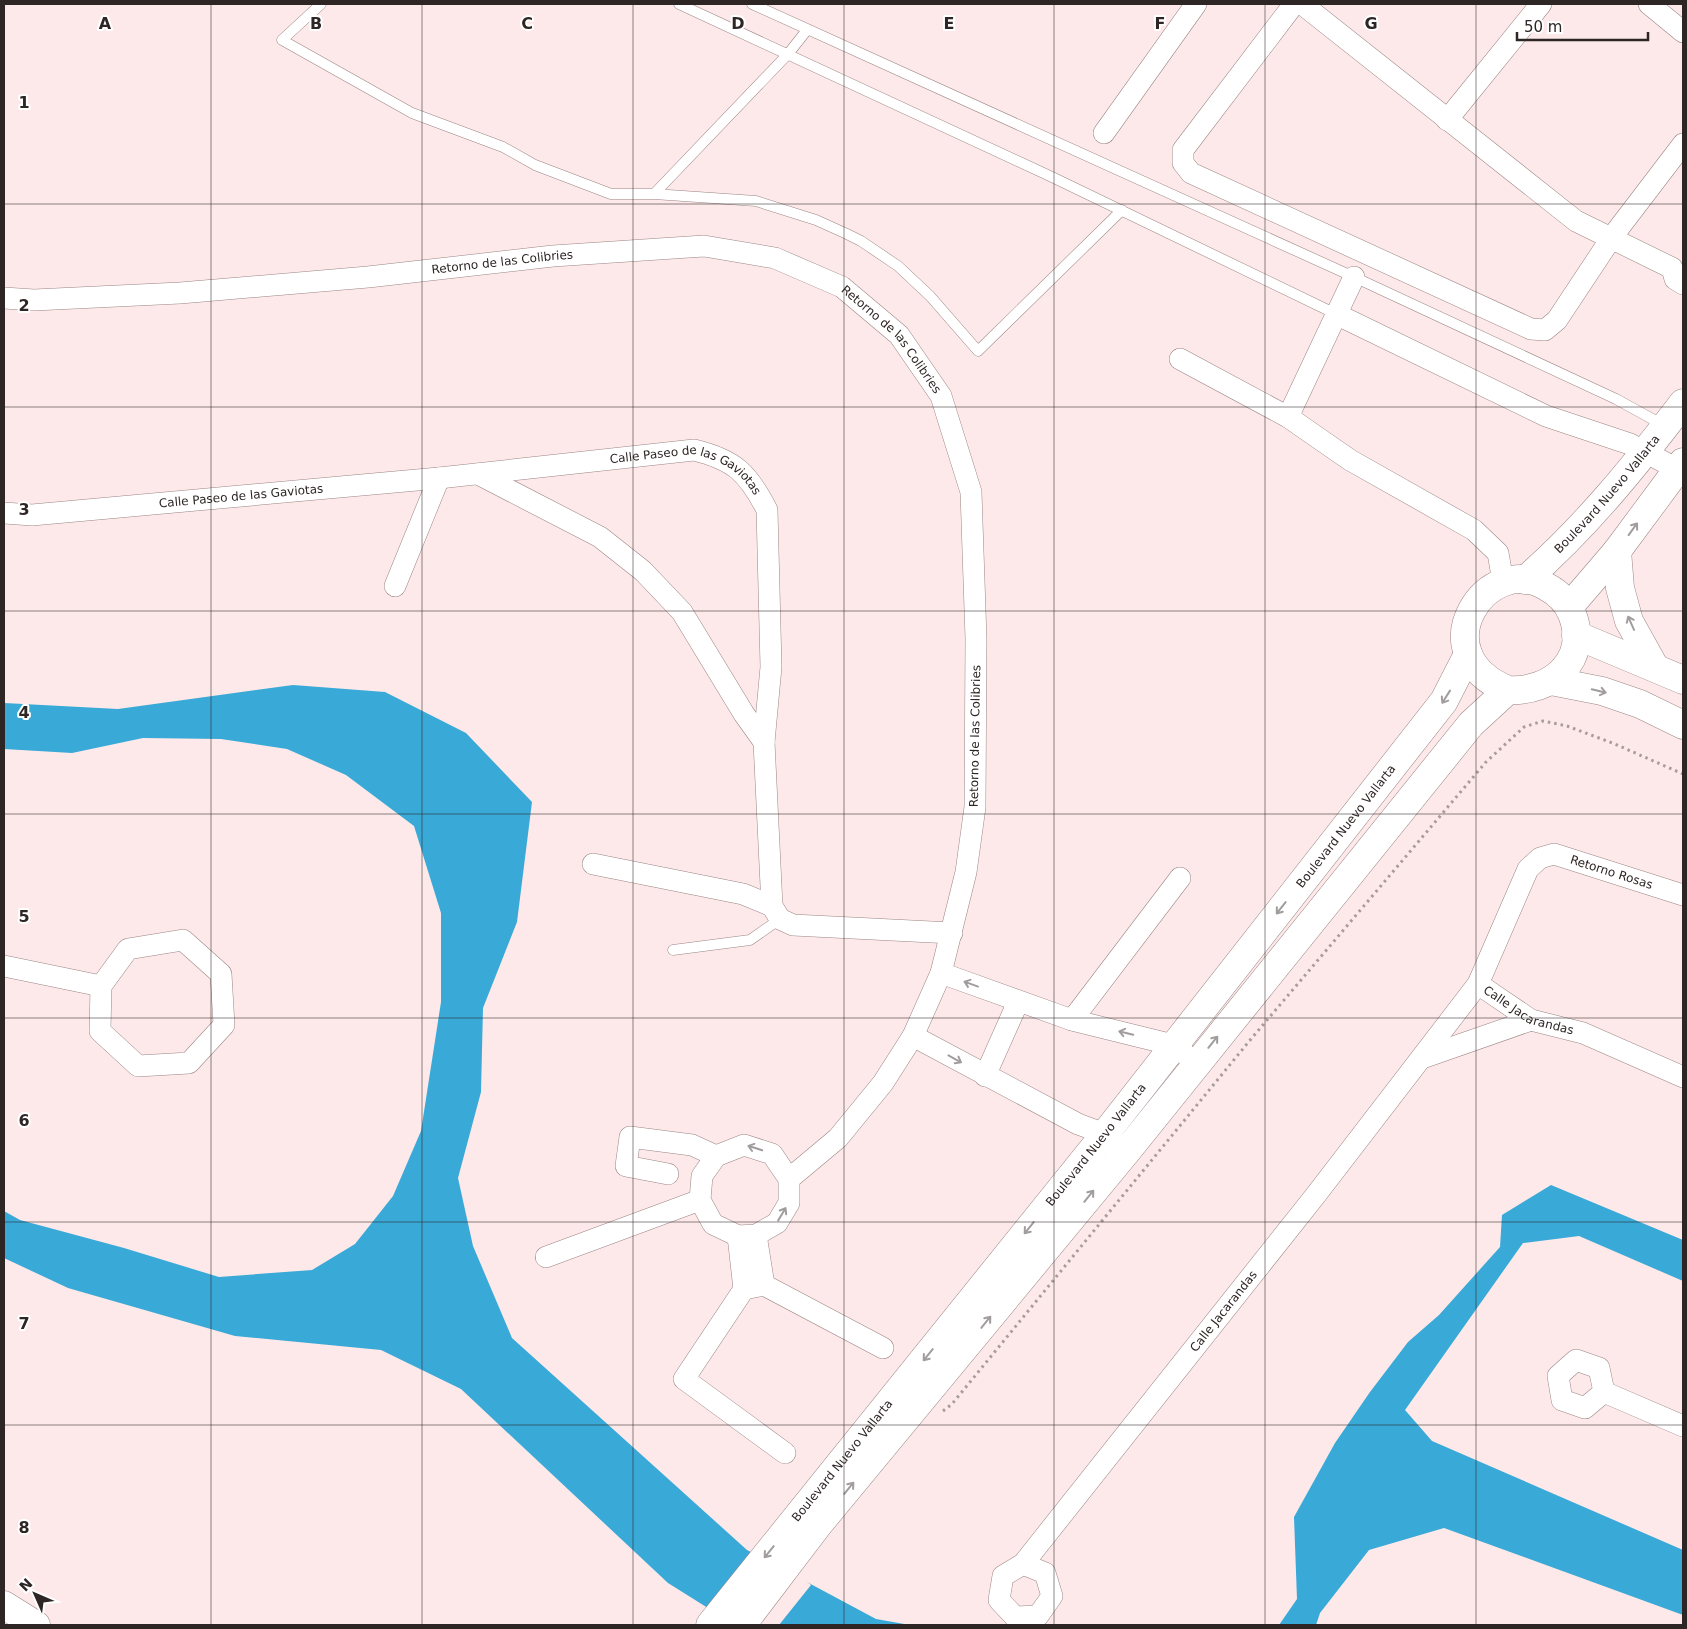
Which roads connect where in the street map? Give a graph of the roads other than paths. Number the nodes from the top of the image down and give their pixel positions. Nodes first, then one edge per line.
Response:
1 (320, 4) edge
2 (678, 4) edge
3 (752, 4) edge
4 (1196, 4) edge
5 (1294, 4) edge
6 (1302, 4) edge
7 (1541, 4) edge
8 (1649, 4) edge
9 (807, 30) junction
10 (1683, 32) edge
11 (788, 54) junction
12 (1447, 120) junction
13 (1104, 133) dead end
14 (1683, 144) edge
15 (654, 194) junction
16 (1122, 210) junction
17 (1612, 237) junction
18 (1680, 272) edge
19 (1354, 277) junction
20 (4, 298) edge
21 (1336, 314) junction
22 (1180, 359) dead end
23 (1683, 403) edge
24 (1288, 417) junction
25 (1666, 426) junction
26 (1645, 452) junction
27 (1680, 466) edge
28 (478, 474) junction
29 (439, 478) junction
30 (4, 513) edge
31 (1617, 551) junction
32 (1514, 581) junction
33 (394, 586) dead end
34 (1569, 607) junction
35 (1576, 636) junction
36 (1468, 654) junction
37 (1654, 666) junction
38 (1683, 680) edge
39 (1552, 681) junction
40 (1508, 690) junction
41 (1683, 725) edge
42 (764, 742) junction
43 (1540, 858) joint
44 (593, 864) dead end
45 (1180, 878) dead end
46 (1683, 896) edge
47 (776, 913) junction
48 (952, 933) junction
49 (673, 950) dead end
50 (4, 966) edge
51 (941, 973) junction
52 (1478, 984) junction
53 (101, 986) junction
54 (1018, 1002) junction
55 (1072, 1020) junction
56 (1531, 1020) junction
57 (913, 1036) junction
58 (1173, 1045) junction
59 (1422, 1058) junction
60 (1196, 1063) junction
61 (985, 1076) junction
62 (1683, 1077) edge
63 (1105, 1134) junction
64 (1127, 1150) junction
65 (716, 1156) junction
66 (668, 1174) dead end
67 (789, 1179) junction
68 (700, 1200) junction
69 (747, 1235) junction
70 (546, 1257) dead end
71 (754, 1287) junction
72 (883, 1348) dead end
73 (1604, 1392) dead end
74 (1683, 1426) edge
75 (785, 1453) dead end
76 (809, 1520) junction
77 (1023, 1564) dead end
78 (4, 1605) edge
79 (36, 1625) edge
80 (710, 1625) edge
81 (742, 1625) edge

1 - 15 lane
2 - 11 lane
3 - 9 lane
4 - 13 street
5 - 17 street
6 - 12 street
7 - 12 street
8 - 10 street
9 - 11 lane
9 - 19 lane
11 - 15 lane
11 - 16 lane
12 - 17 street
14 - 17 street
15 - 16 lane
16 - 21 lane
17 - 18 street
19 - 21 street
19 - 25 lane
20 - 48 street, Retorno de las Colibries
21 - 24 street
21 - 26 street
22 - 24 street
23 - 25 main road, Boulevard Nuevo Vallarta
24 - 32 street
25 - 26 main road, Boulevard Nuevo Vallarta
26 - 27 street
26 - 32 main road, Boulevard Nuevo Vallarta
31 -> 27 main road
28 - 29 street, Calle Paseo de las Gaviotas
28 - 42 street
28 - 42 street, Calle Paseo de las Gaviotas
29 - 30 street, Calle Paseo de las Gaviotas
29 - 33 street
31 - 34 main road
37 -> 31 main road
32 - 34 main road
32 - 36 main road, Boulevard Nuevo Vallarta
34 - 35 main road
35 - 37 main road
35 - 39 main road
36 - 40 main road, Boulevard Nuevo Vallarta
36 -> 58 main road, Boulevard Nuevo Vallarta
37 - 38 main road
39 - 40 main road
39 -> 41 main road
60 -> 40 main road, Boulevard Nuevo Vallarta
42 - 47 street, Calle Paseo de las Gaviotas
43 - 46 street, Retorno Rosas
43 - 52 street, Calle Jacarandas
44 - 47 street
45 - 55 street
47 - 48 street
47 - 49 lane
48 - 51 street, Retorno de las Colibries
50 - 53 street
54 -> 51 street
51 - 57 street, Retorno de las Colibries
52 - 56 street, Calle Jacarandas
52 - 59 street, Calle Jacarandas
53 - 53 street
54 - 55 street
54 - 61 street
58 -> 55 street
56 - 59 street
56 - 62 street, Calle Jacarandas
57 -> 61 street
57 - 67 street, Retorno de las Colibries
58 - 60 street
58 - 63 main road, Boulevard Nuevo Vallarta
59 - 77 street, Calle Jacarandas
60 - 64 main road, Boulevard Nuevo Vallarta
61 - 63 street
63 - 64 street
63 -> 76 main road, Boulevard Nuevo Vallarta
76 -> 64 main road, Boulevard Nuevo Vallarta
65 - 66 street
67 -> 65 street
65 - 68 street
69 -> 67 street
68 - 69 street
68 - 70 street
69 - 71 street
71 - 72 street
71 - 75 street
73 - 74 street
76 -> 80 main road, Boulevard Nuevo Vallarta
76 - 81 main road, Boulevard Nuevo Vallarta
78 - 79 main road

